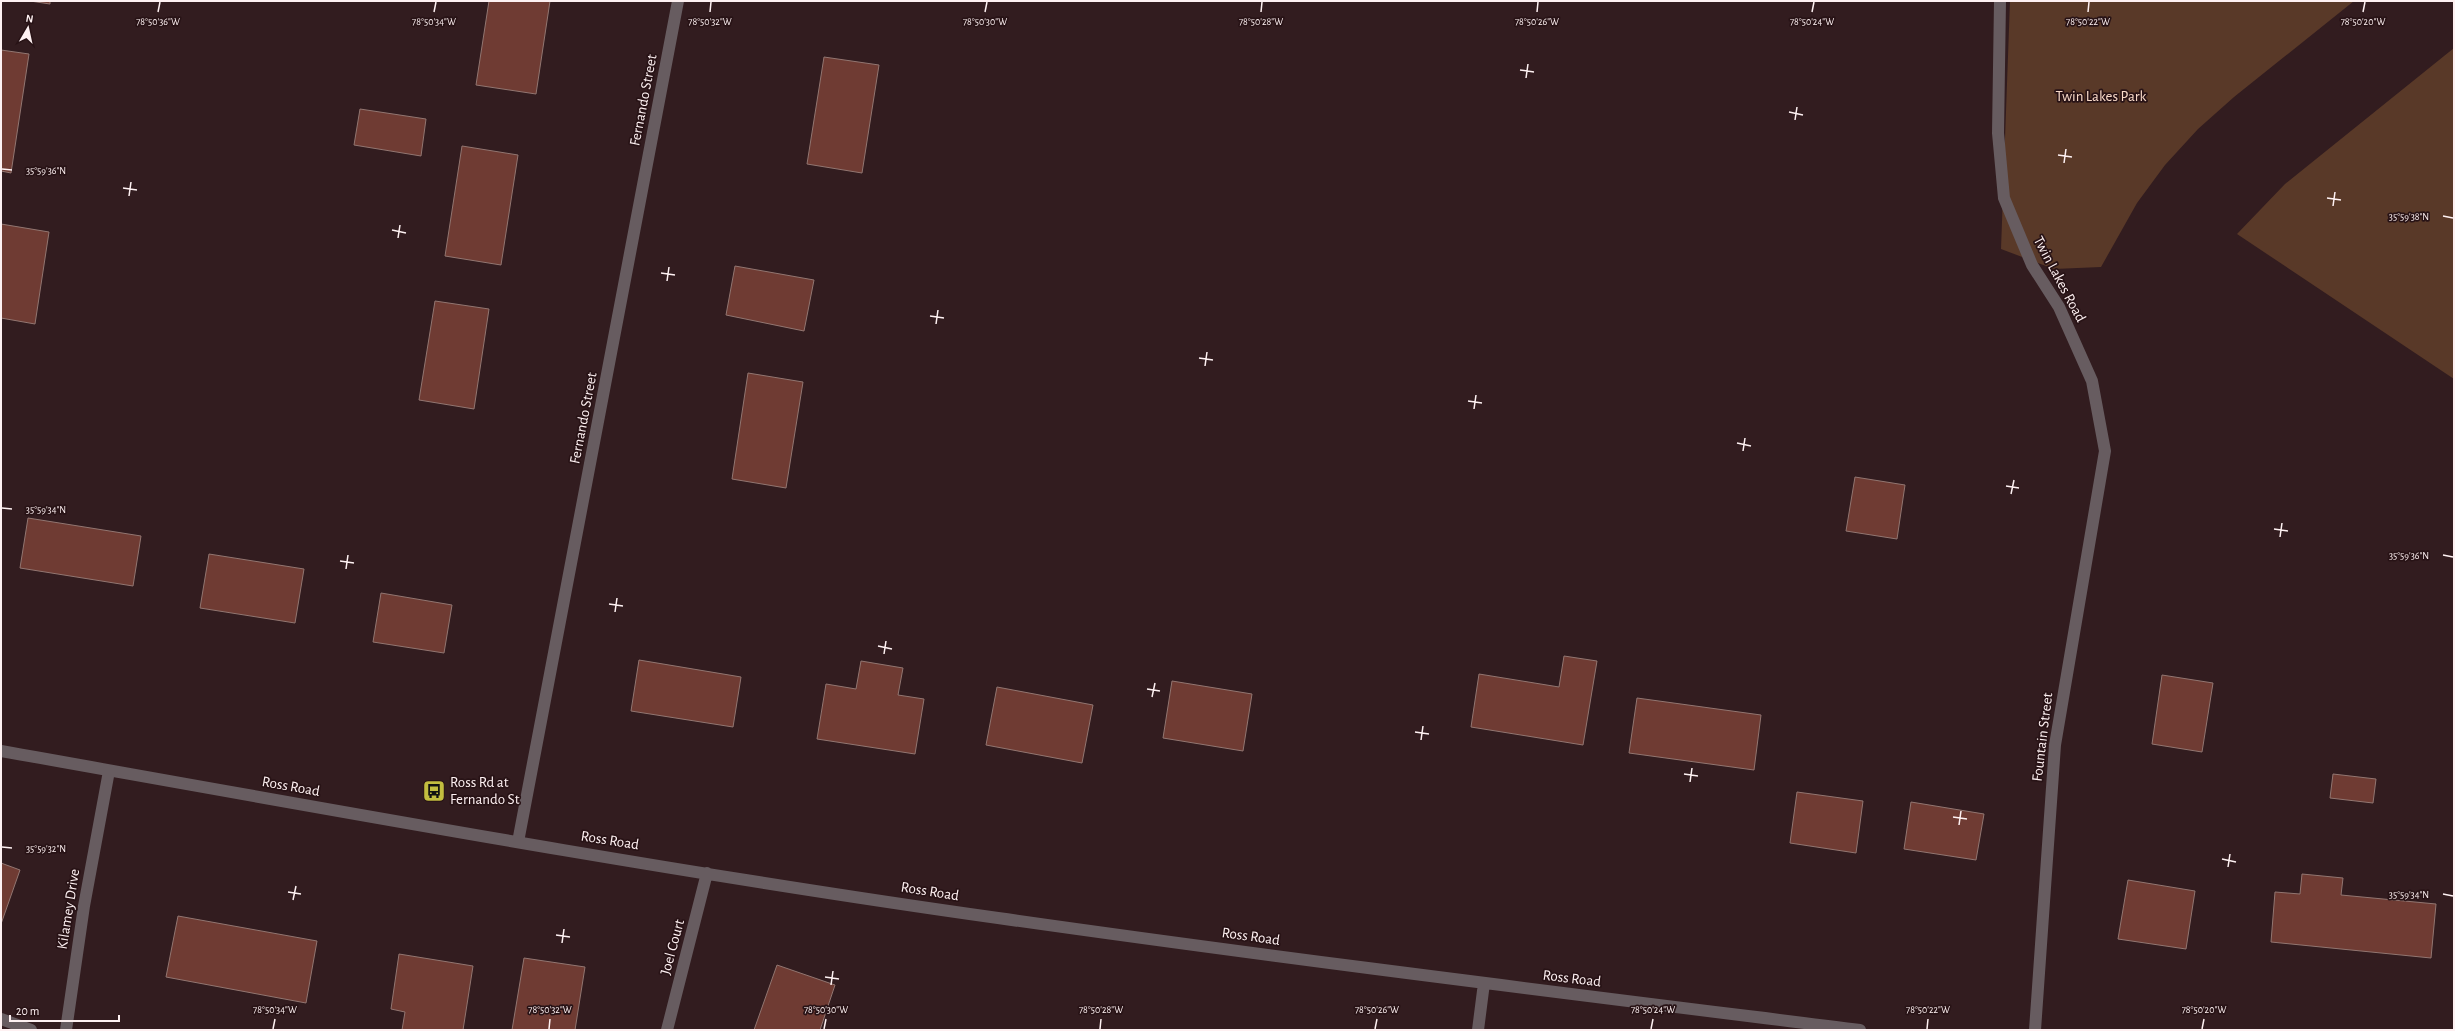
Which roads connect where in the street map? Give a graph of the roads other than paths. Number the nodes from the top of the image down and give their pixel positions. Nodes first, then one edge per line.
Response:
1 (678, 1) edge
2 (2000, 1) edge
3 (2105, 451) joint
4 (1, 752) edge
5 (109, 770) junction
6 (518, 842) junction
7 (707, 873) junction
8 (1484, 983) junction
9 (1, 1019) edge
10 (31, 1030) edge
11 (66, 1030) edge
12 (667, 1030) edge
13 (1478, 1030) edge
14 (1860, 1030) edge
15 (2035, 1030) edge

1 - 6 street, Fernando Street
2 - 3 street, Twin Lakes Road
3 - 15 street, Fountain Street
4 - 5 street, Ross Road
5 - 6 street, Ross Road
5 - 11 street, Kilamey Drive
6 - 7 street, Ross Road
7 - 8 street, Ross Road
7 - 12 street, Joel Court
8 - 13 street
8 - 14 street, Ross Road
9 - 10 street

